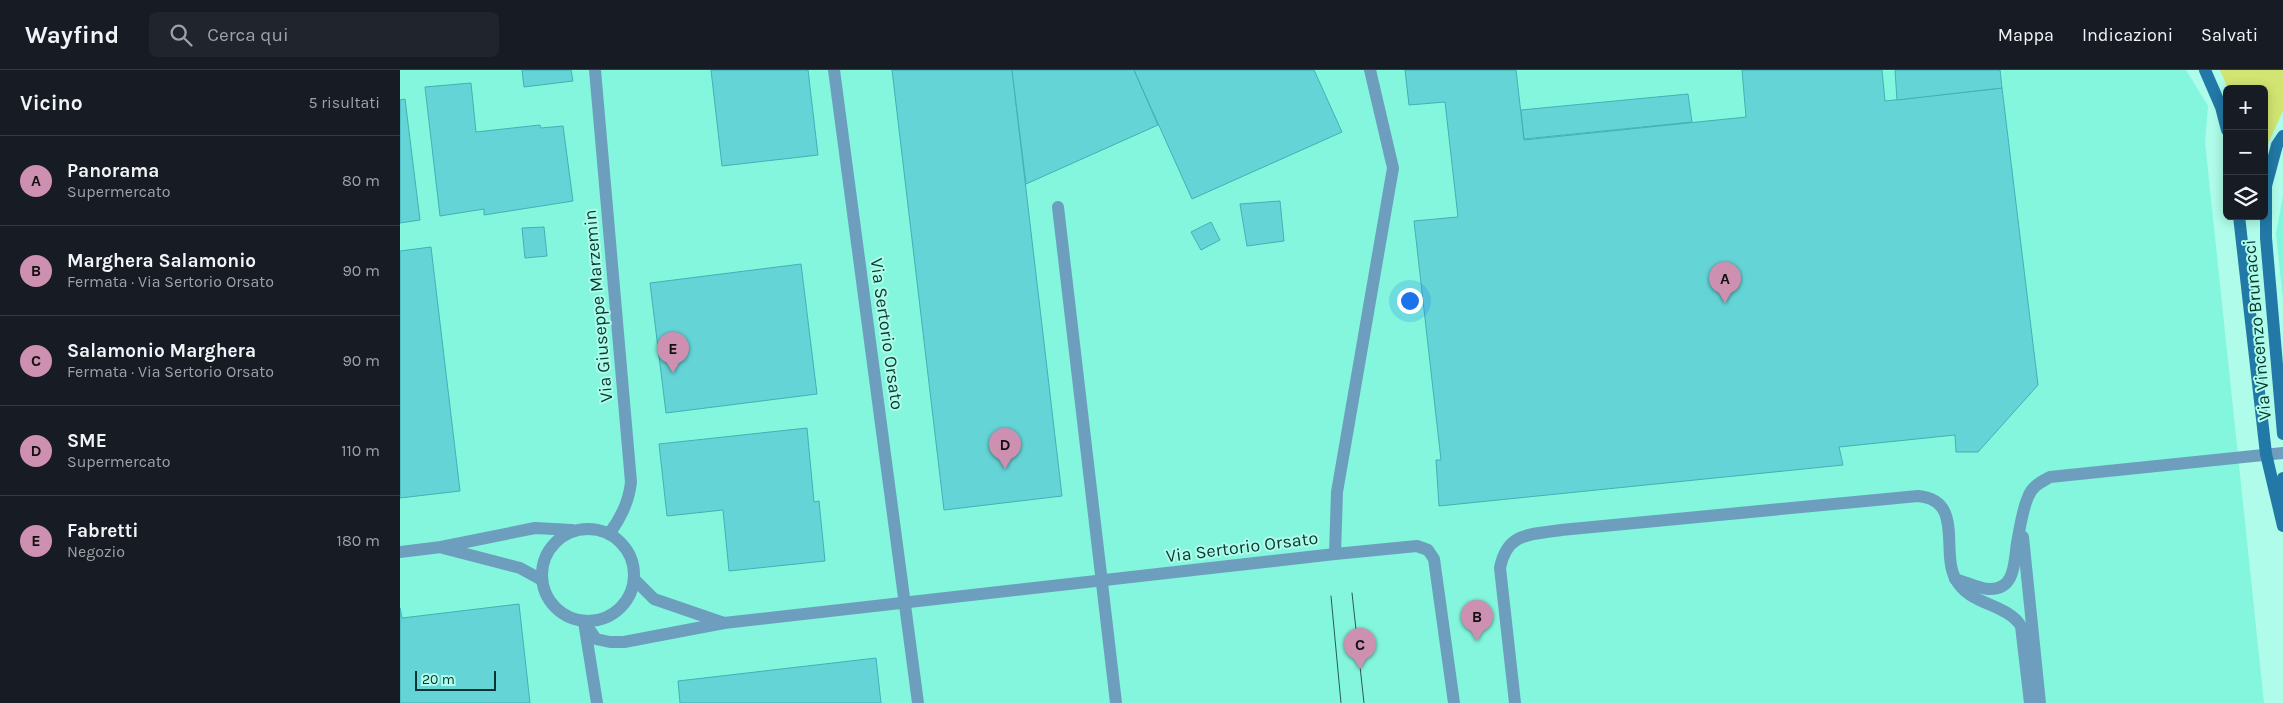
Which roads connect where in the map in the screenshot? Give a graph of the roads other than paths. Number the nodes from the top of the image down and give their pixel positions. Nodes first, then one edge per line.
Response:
1 (595, 70) edge
2 (834, 70) edge
3 (1370, 70) edge
4 (2206, 70) edge
5 (2223, 115) edge
6 (2283, 136) edge
7 (1058, 207) dead end
8 (2239, 220) edge
9 (2283, 434) edge
10 (2283, 453) edge
11 (2266, 454) junction
12 (2283, 478) edge
13 (2281, 509) junction
14 (2022, 522) junction
15 (2283, 525) edge
16 (575, 531) junction
17 (609, 534) junction
18 (441, 547) junction
19 (400, 552) edge
20 (1335, 554) junction
21 (1955, 578) junction
22 (634, 579) junction
23 (542, 580) junction
24 (1102, 581) junction
25 (905, 604) junction
26 (584, 622) junction
27 (724, 623) junction
28 (597, 703) edge
29 (918, 703) edge
30 (1116, 703) edge
31 (1454, 703) edge
32 (1515, 703) edge
33 (2030, 703) edge
34 (2040, 703) edge

1 - 17 street, Via Giuseppe Marzemin
2 - 25 street, Via Sertorio Orsato
3 - 20 street
4 - 5 street
6 - 9 street, Via Vincenzo Brunacci
7 - 24 street
8 - 11 street, Via Vincenzo Brunacci
10 - 11 street
11 - 13 street, Via Vincenzo Brunacci
11 - 14 street
12 - 13 street, Via Vincenzo Brunacci
13 - 15 street, Via Vincenzo Brunacci
14 - 21 street
14 - 34 street
16 - 17 street
16 - 18 street
16 - 23 street
17 - 22 street
18 - 19 street
18 - 23 street
20 - 24 street, Via Sertorio Orsato
20 - 31 street, Via Sertorio Orsato
21 - 32 street
21 - 33 street
22 - 26 street
22 - 27 street, Via Sertorio Orsato
23 - 26 street
24 - 25 street, Via Sertorio Orsato
24 - 30 street
25 - 27 street, Via Sertorio Orsato
25 - 29 street, Via Sertorio Orsato
26 - 27 street, Via Sertorio Orsato
26 - 28 street

